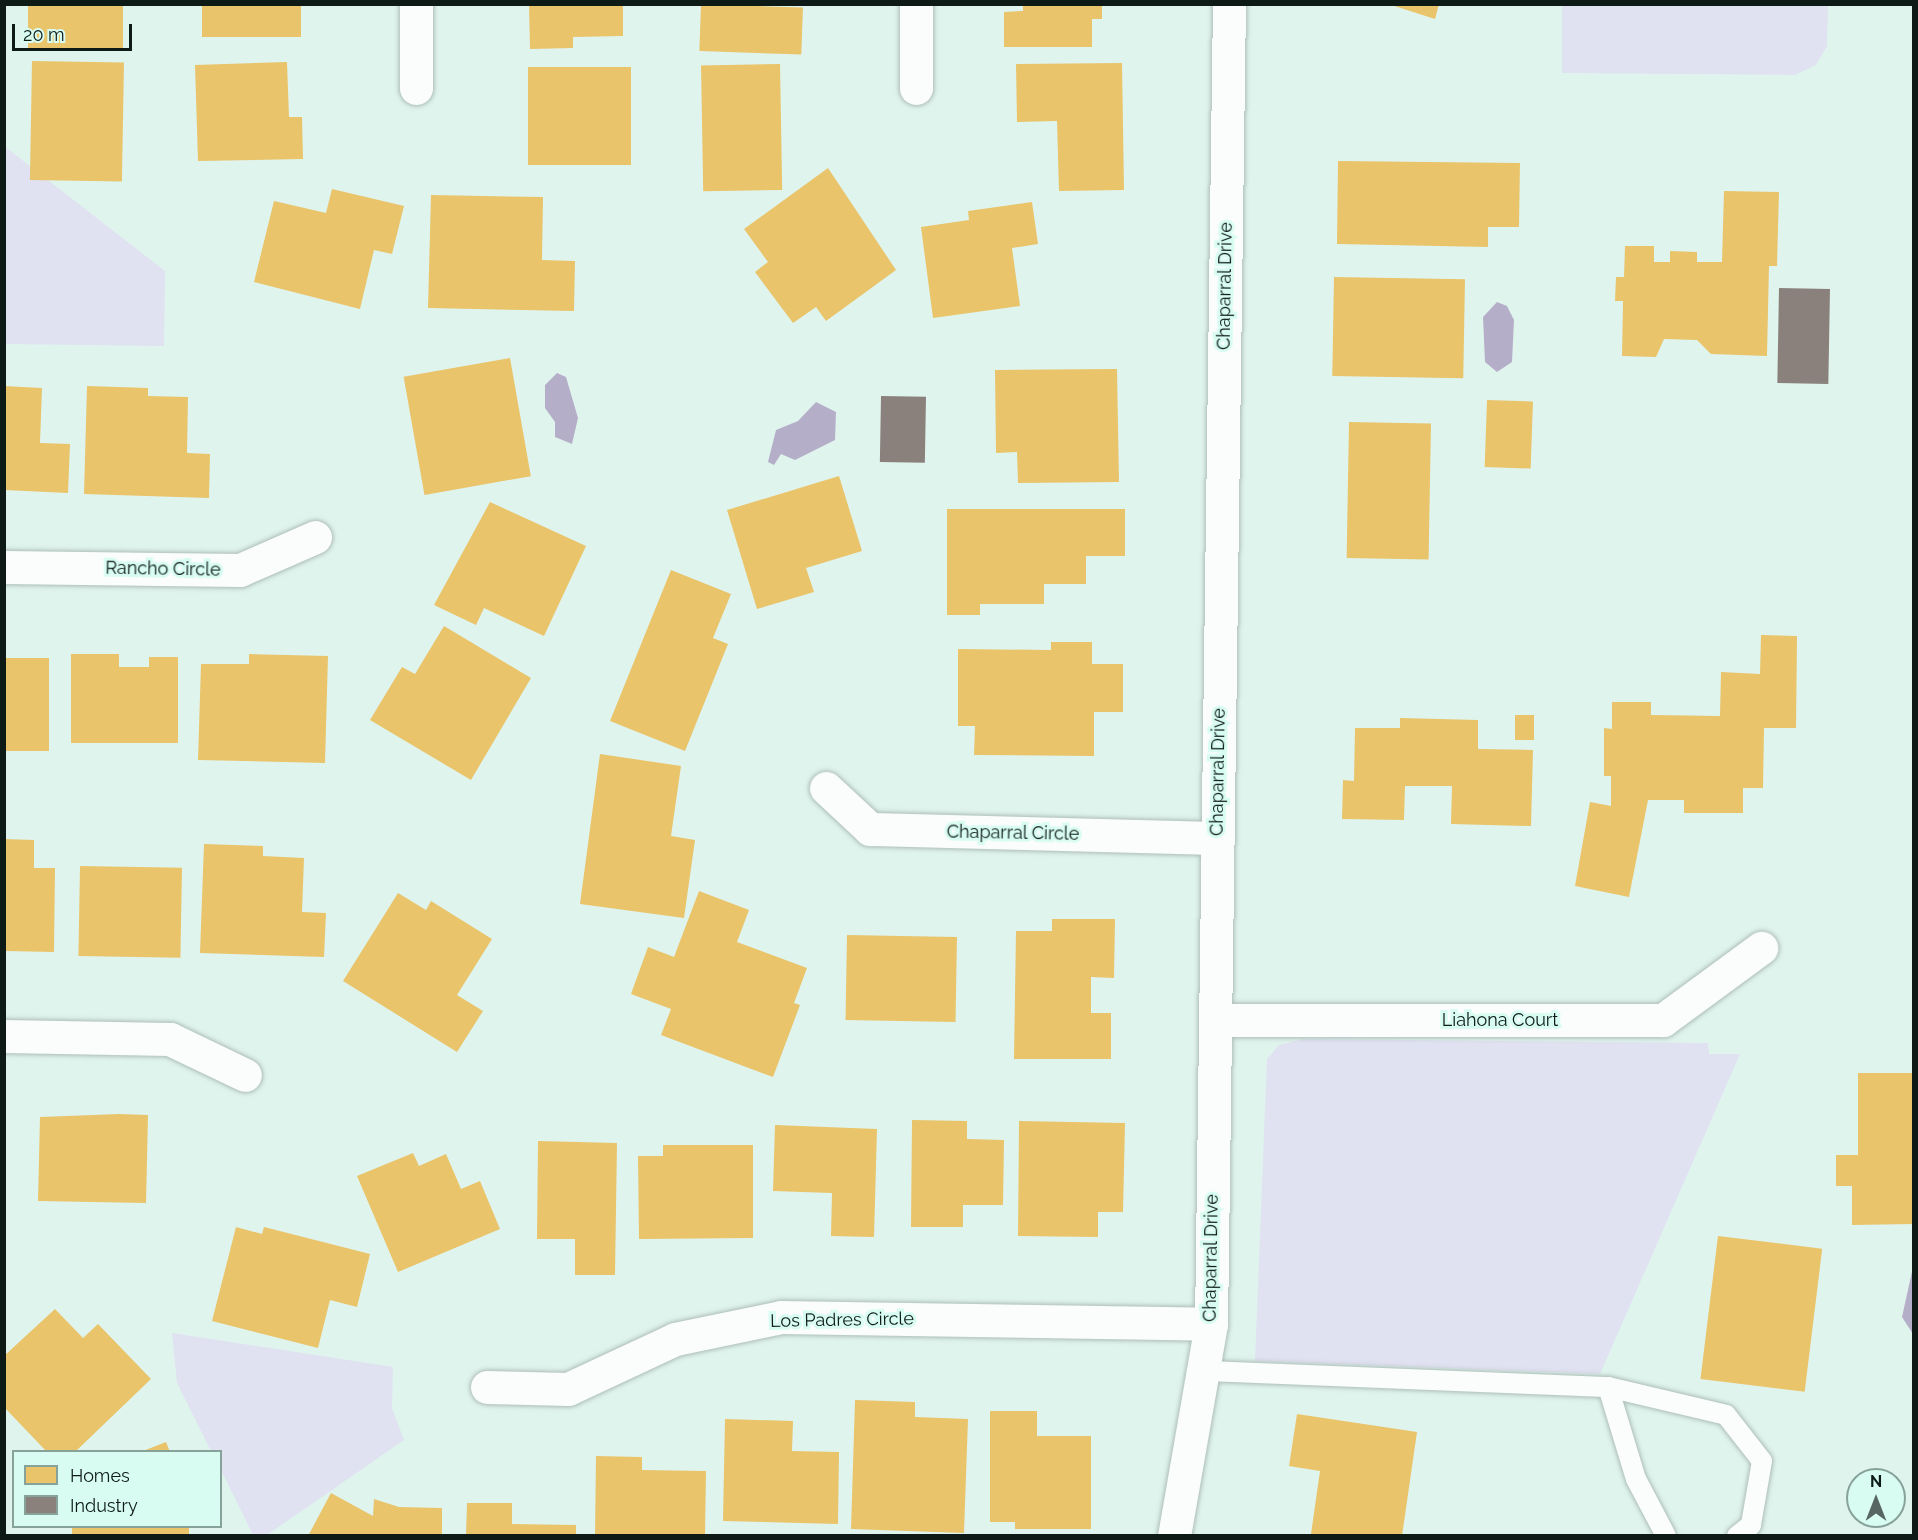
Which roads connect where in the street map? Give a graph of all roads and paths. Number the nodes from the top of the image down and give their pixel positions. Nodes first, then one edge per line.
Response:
1 (416, 4) edge
2 (916, 4) edge
3 (1228, 4) edge
4 (416, 88) dead end
5 (916, 88) dead end
6 (315, 537) dead end
7 (4, 567) edge
8 (826, 788) dead end
9 (1217, 838) junction
10 (1761, 948) dead end
11 (1215, 1020) junction
12 (4, 1036) edge
13 (245, 1075) dead end
14 (1211, 1324) junction
15 (1205, 1371) junction
16 (487, 1387) dead end
17 (1608, 1387) junction
18 (1174, 1536) edge
19 (1666, 1536) edge
20 (1737, 1536) edge

1 - 4 street
2 - 5 street
3 - 9 street, Chaparral Drive
6 - 7 street, Rancho Circle
8 - 9 street, Chaparral Circle
9 - 11 street, Chaparral Drive
10 - 11 street, Liahona Court
11 - 14 street, Chaparral Drive
12 - 13 street
14 - 15 street, Chaparral Drive
14 - 16 street, Los Padres Circle
15 - 17 lane
15 - 18 street, Chaparral Drive
17 - 19 lane
17 - 20 lane

